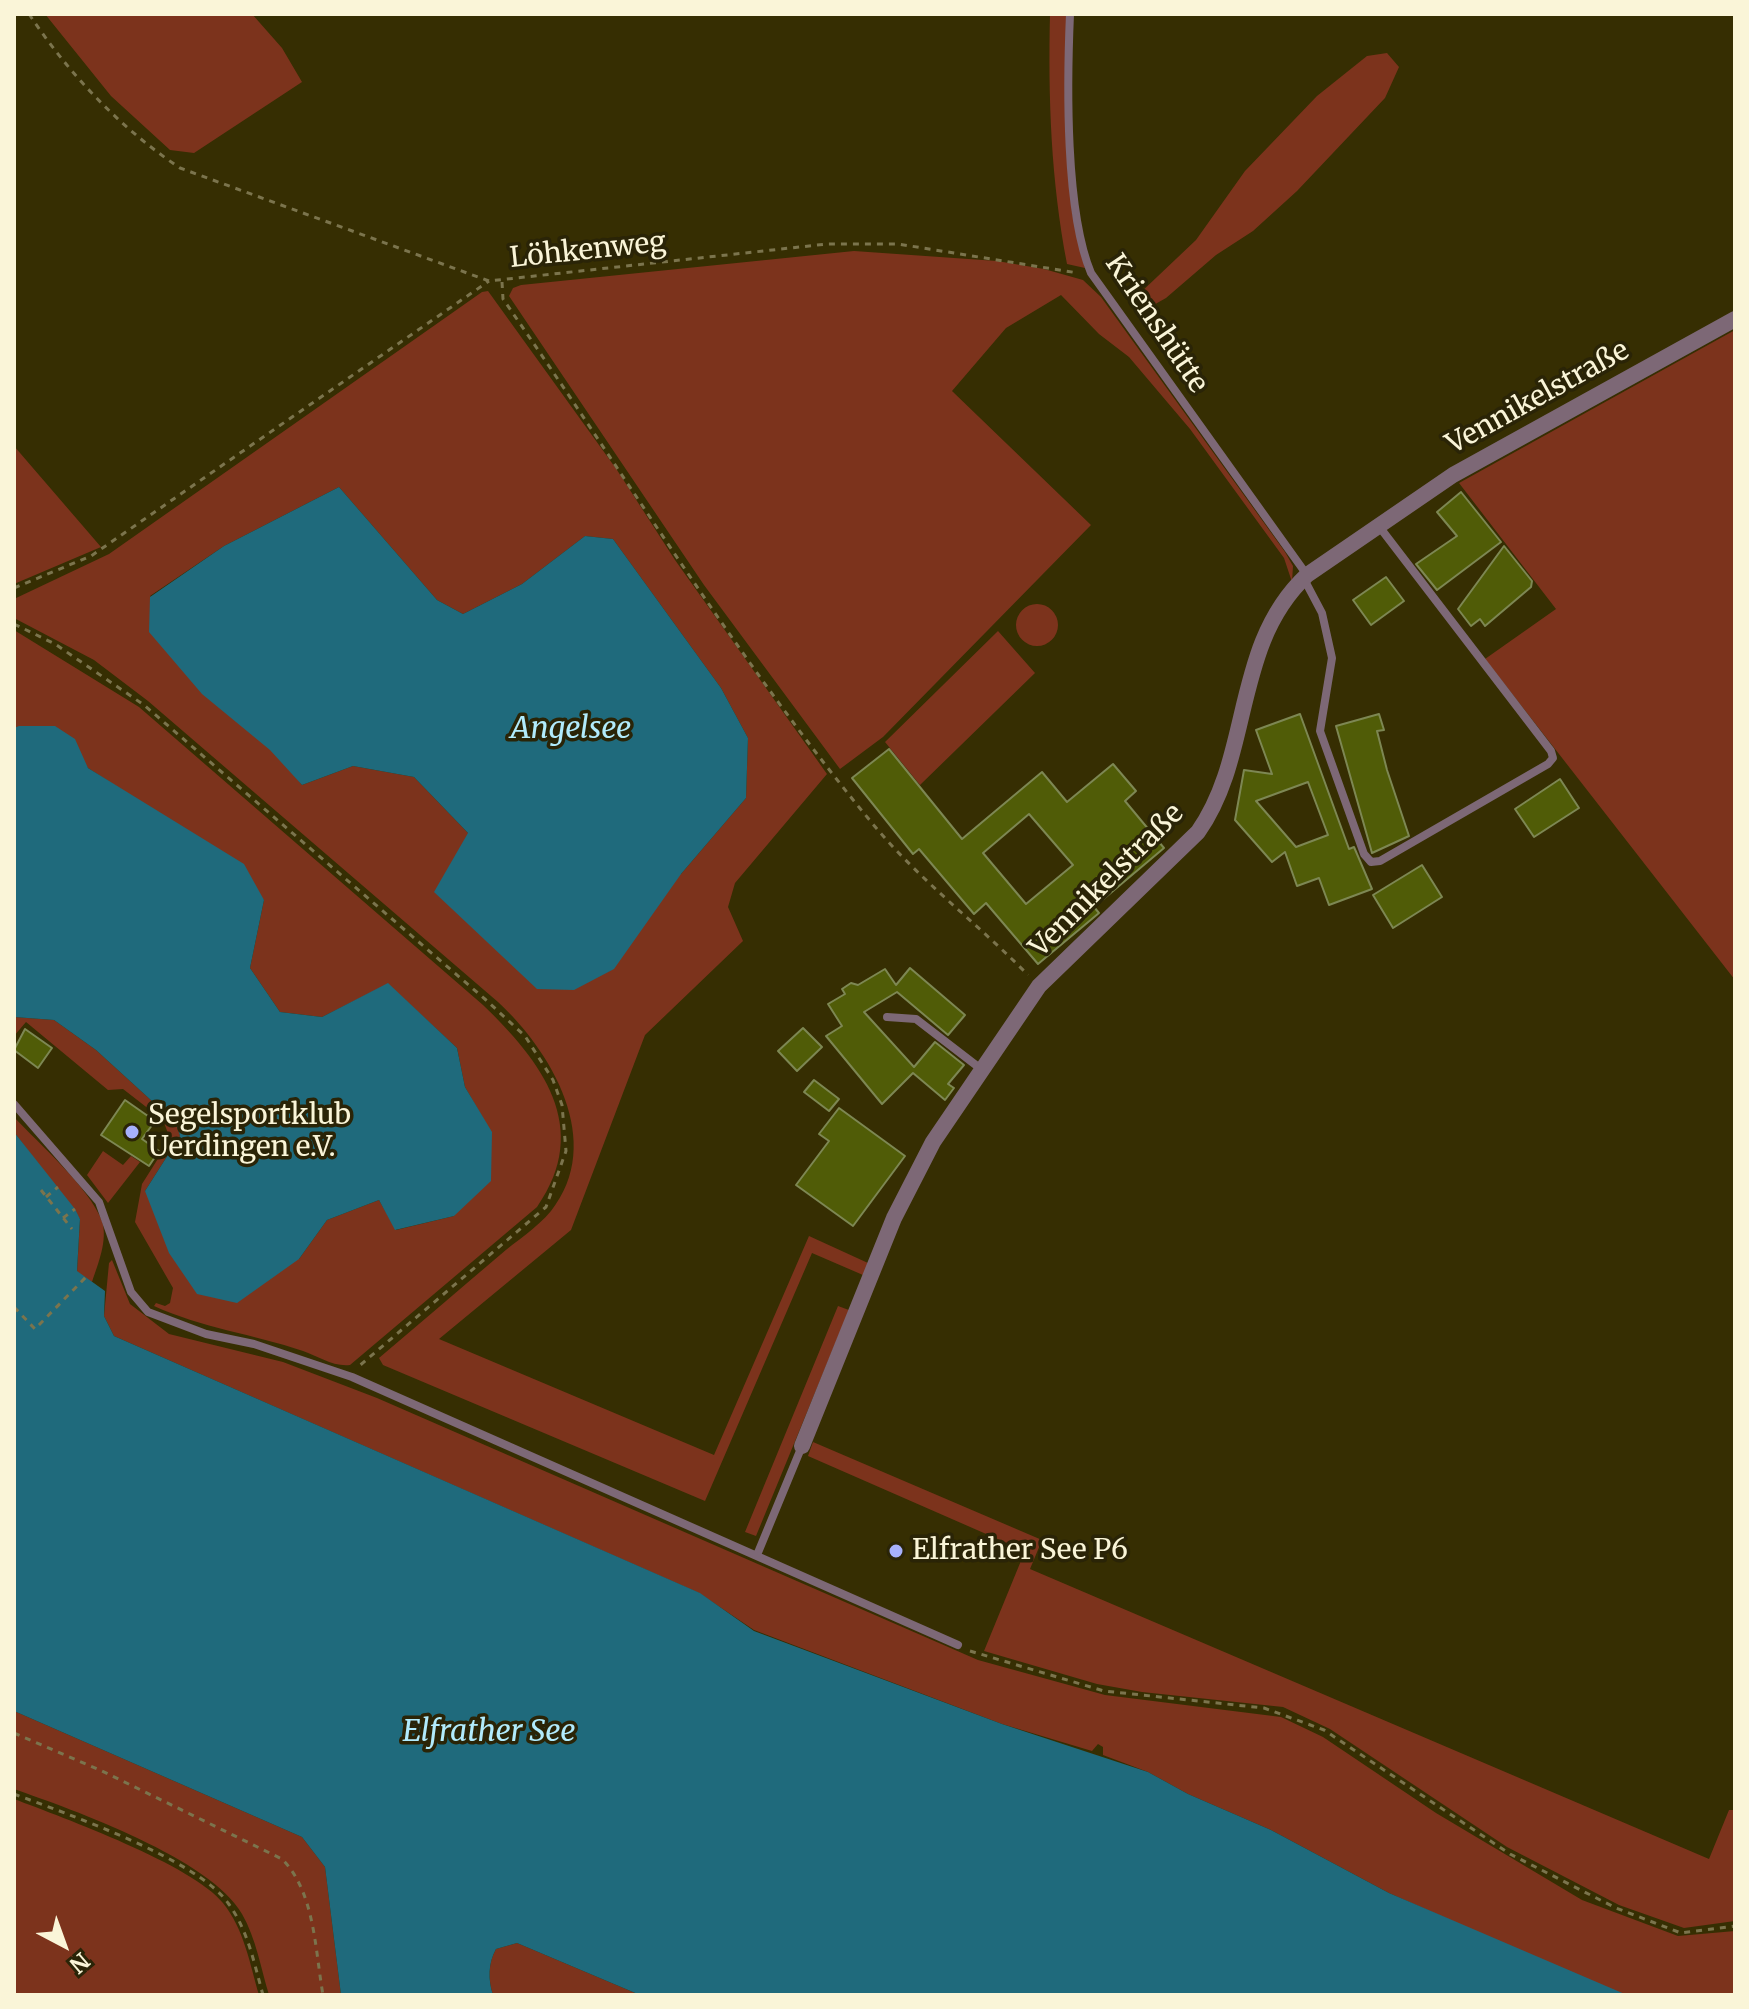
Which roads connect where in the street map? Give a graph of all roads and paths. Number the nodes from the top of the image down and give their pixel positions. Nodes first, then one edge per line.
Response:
1 (29, 14) edge
2 (1070, 14) edge
3 (1091, 273) junction
4 (489, 281) junction
5 (502, 281) junction
6 (1735, 319) edge
7 (1378, 525) junction
8 (1305, 577) junction
9 (14, 588) edge
10 (14, 624) edge
11 (1039, 986) junction
12 (887, 1017) dead end
13 (982, 1070) junction
14 (14, 1104) edge
15 (58, 1187) dead end
16 (41, 1190) dead end
17 (46, 1197) junction
18 (75, 1209) dead end
19 (63, 1218) junction
20 (72, 1229) dead end
21 (86, 1277) dead end
22 (14, 1307) edge
23 (352, 1377) junction
24 (802, 1446) joint
25 (757, 1555) junction
26 (958, 1645) joint
27 (14, 1733) edge
28 (14, 1794) edge
29 (1735, 1926) edge
30 (263, 1995) edge
31 (323, 1995) edge

1 - 4 path, Löhkenweg
2 - 3 lane, Krienshütte
3 - 5 path, Löhkenweg
3 - 8 lane, Krienshütte
4 - 5 path, Löhkenweg
4 - 9 path
5 - 11 path
6 - 7 street, Vennikelstraße
7 - 8 street, Vennikelstraße
7 - 8 lane, Krienshütte
8 - 11 street, Vennikelstraße
10 - 23 path
11 - 13 street, Vennikelstraße
12 - 13 lane
13 - 24 street, Vennikelstraße
14 - 23 lane
15 - 17 path
16 - 17 path
17 - 19 path
18 - 19 path
19 - 20 path
21 - 22 path
23 - 25 lane
24 - 25 lane
25 - 26 lane
26 - 29 path
27 - 31 path
28 - 30 path

